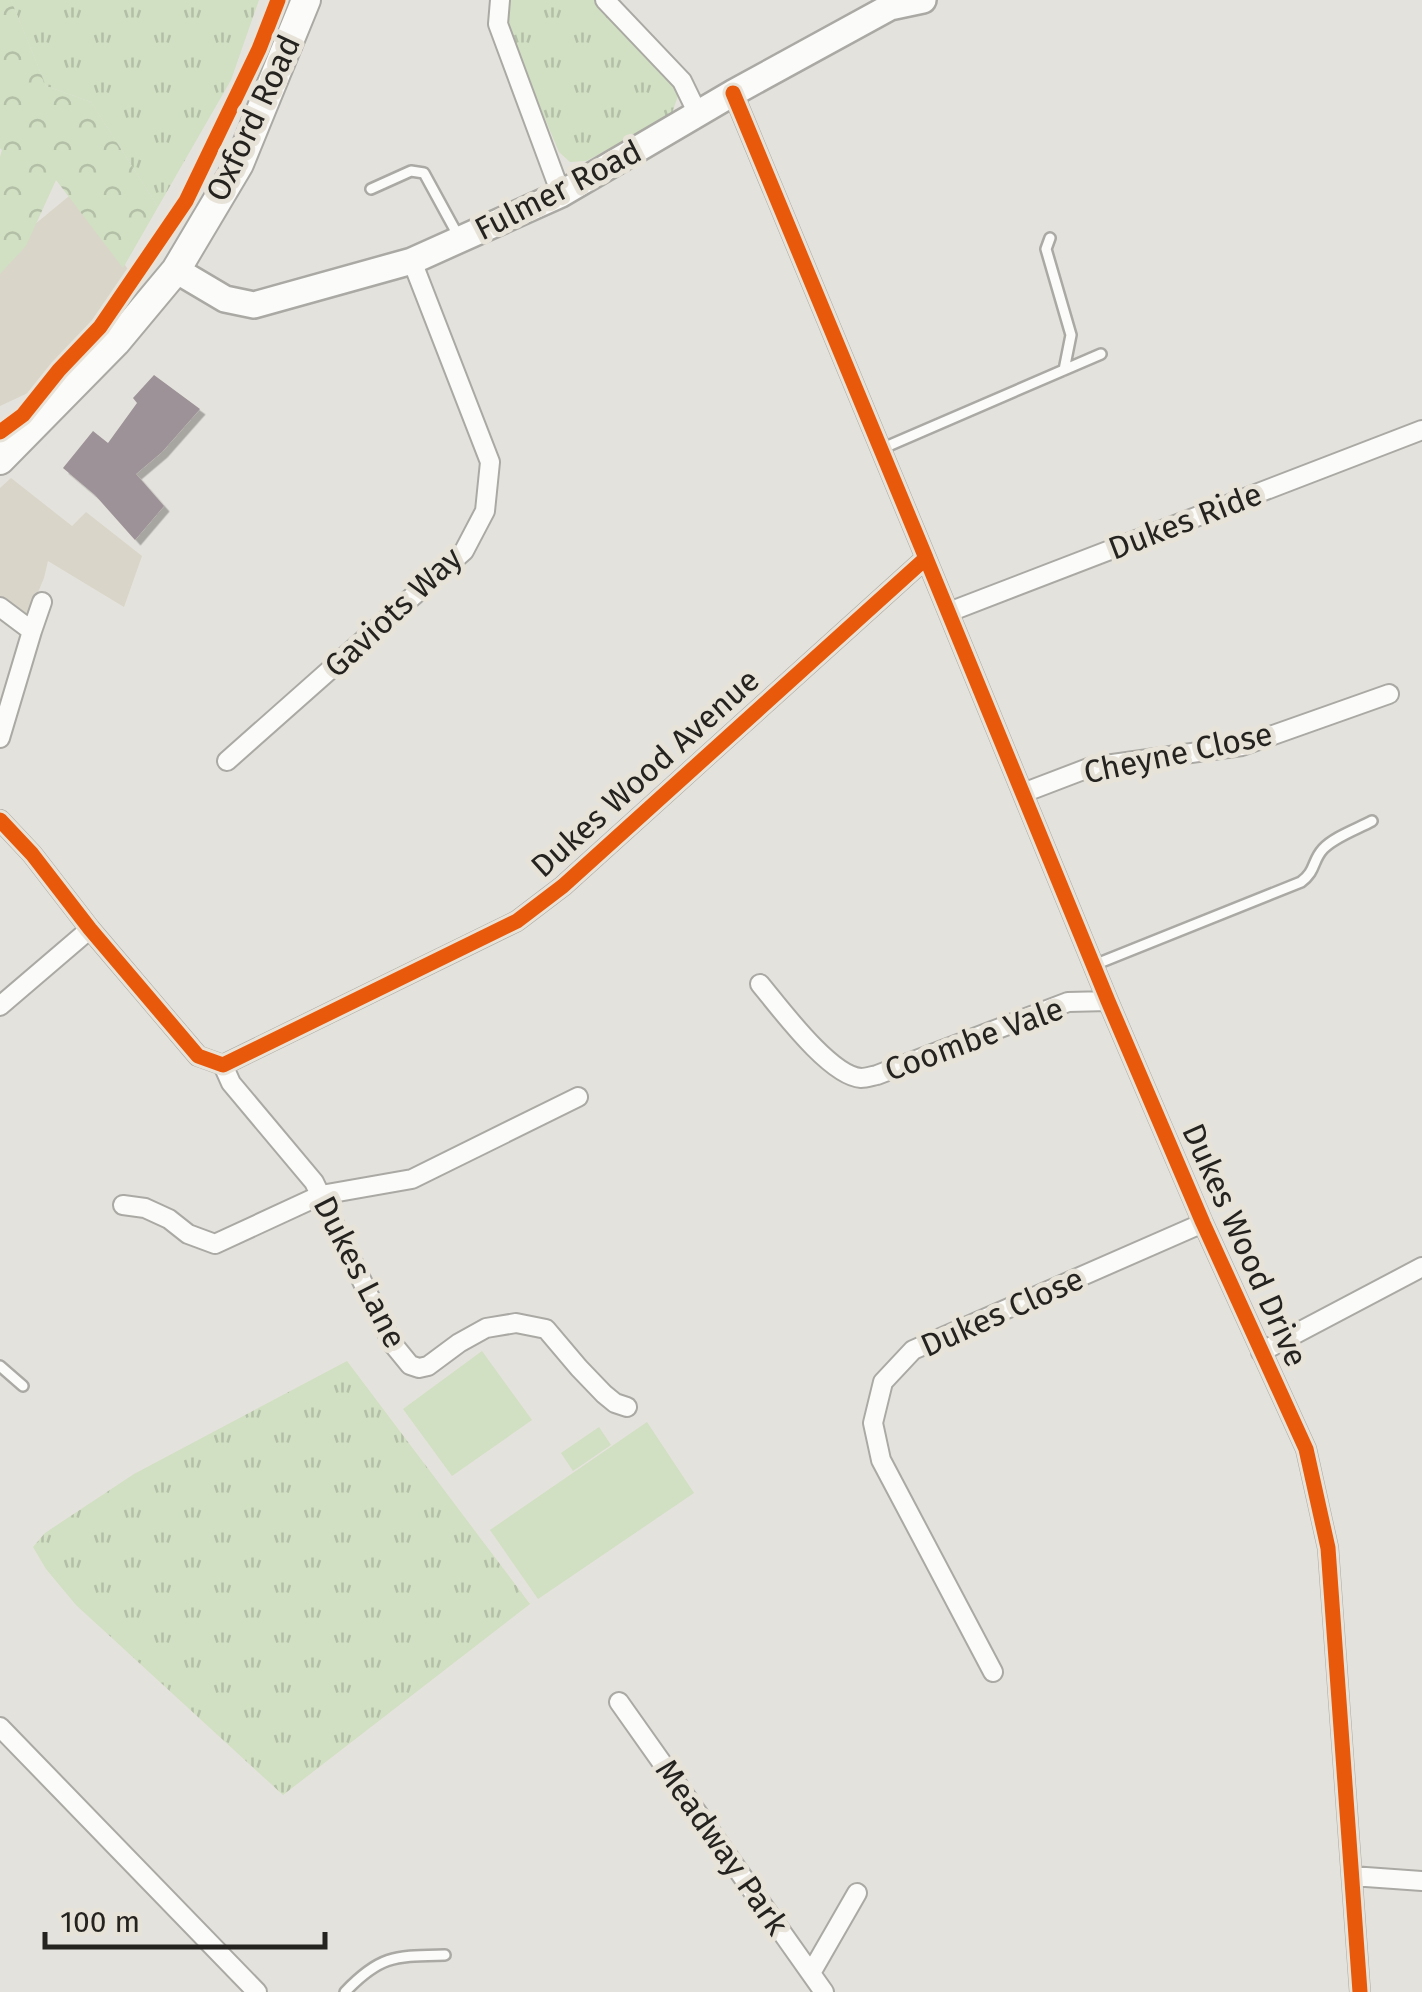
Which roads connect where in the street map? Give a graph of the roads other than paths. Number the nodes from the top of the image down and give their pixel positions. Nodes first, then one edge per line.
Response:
1 (306, 0) edge
2 (500, 0) edge
3 (605, 0) edge
4 (923, 0) edge
5 (733, 93) junction
6 (698, 114) junction
7 (371, 189) dead end
8 (560, 194) junction
9 (1050, 238) dead end
10 (461, 240) junction
11 (412, 260) junction
12 (176, 270) junction
13 (1101, 354) dead end
14 (1064, 370) junction
15 (1422, 430) edge
16 (881, 450) junction
17 (0, 460) edge
18 (926, 558) junction
19 (42, 602) dead end
20 (0, 607) edge
21 (949, 612) junction
22 (32, 631) junction
23 (1389, 694) dead end
24 (0, 738) edge
25 (227, 762) dead end
26 (1023, 793) junction
27 (0, 820) edge
28 (1372, 821) dead end
29 (90, 928) junction
30 (1094, 966) junction
31 (760, 984) dead end
32 (1108, 1001) junction
33 (0, 1006) edge
34 (224, 1065) junction
35 (578, 1097) dead end
36 (321, 1196) junction
37 (124, 1205) dead end
38 (1203, 1223) junction
39 (1422, 1267) edge
40 (1261, 1352) junction
41 (0, 1366) edge
42 (23, 1386) dead end
43 (627, 1407) dead end
44 (994, 1672) dead end
45 (619, 1702) dead end
46 (0, 1728) edge
47 (1352, 1876) junction
48 (1422, 1881) edge
49 (857, 1893) dead end
50 (445, 1955) dead end
51 (811, 1973) junction
52 (257, 1992) edge
53 (346, 1992) edge
54 (824, 1992) edge
55 (1360, 1992) edge

1 - 12 main road, Oxford Road
2 - 8 street
3 - 6 street
4 - 5 street, Fulmer Road
5 - 6 street, Fulmer Road
5 - 16 street
6 - 8 street, Fulmer Road
7 - 10 lane
8 - 10 street, Fulmer Road
9 - 14 lane
10 - 11 street, Fulmer Road
11 - 12 street, Fulmer Road
11 - 25 street, Gaviots Way
12 - 17 main road, Oxford Road
13 - 14 lane
14 - 16 lane
15 - 21 street, Dukes Ride
16 - 18 street
18 - 21 street, Dukes Wood Drive
18 - 34 street, Dukes Wood Avenue
19 - 22 street
20 - 22 street
21 - 26 street, Dukes Wood Drive
22 - 24 street
23 - 26 street, Cheyne Close
26 - 30 street, Dukes Wood Drive
27 - 29 street
28 - 30 lane
29 - 33 street
29 - 34 street
30 - 32 street, Dukes Wood Drive
31 - 32 street, Coombe Vale
32 - 38 street, Dukes Wood Drive
34 - 36 street, Dukes Lane
35 - 36 street
36 - 37 street
36 - 43 street, Dukes Lane
38 - 40 street, Dukes Wood Drive
38 - 44 street, Dukes Close
39 - 40 street
40 - 47 street, Dukes Wood Drive
41 - 42 lane
45 - 51 street, Meadway Park
46 - 52 street
47 - 48 street
47 - 55 street, Dukes Wood Drive
49 - 51 street
50 - 53 lane
51 - 54 street, Meadway Park

